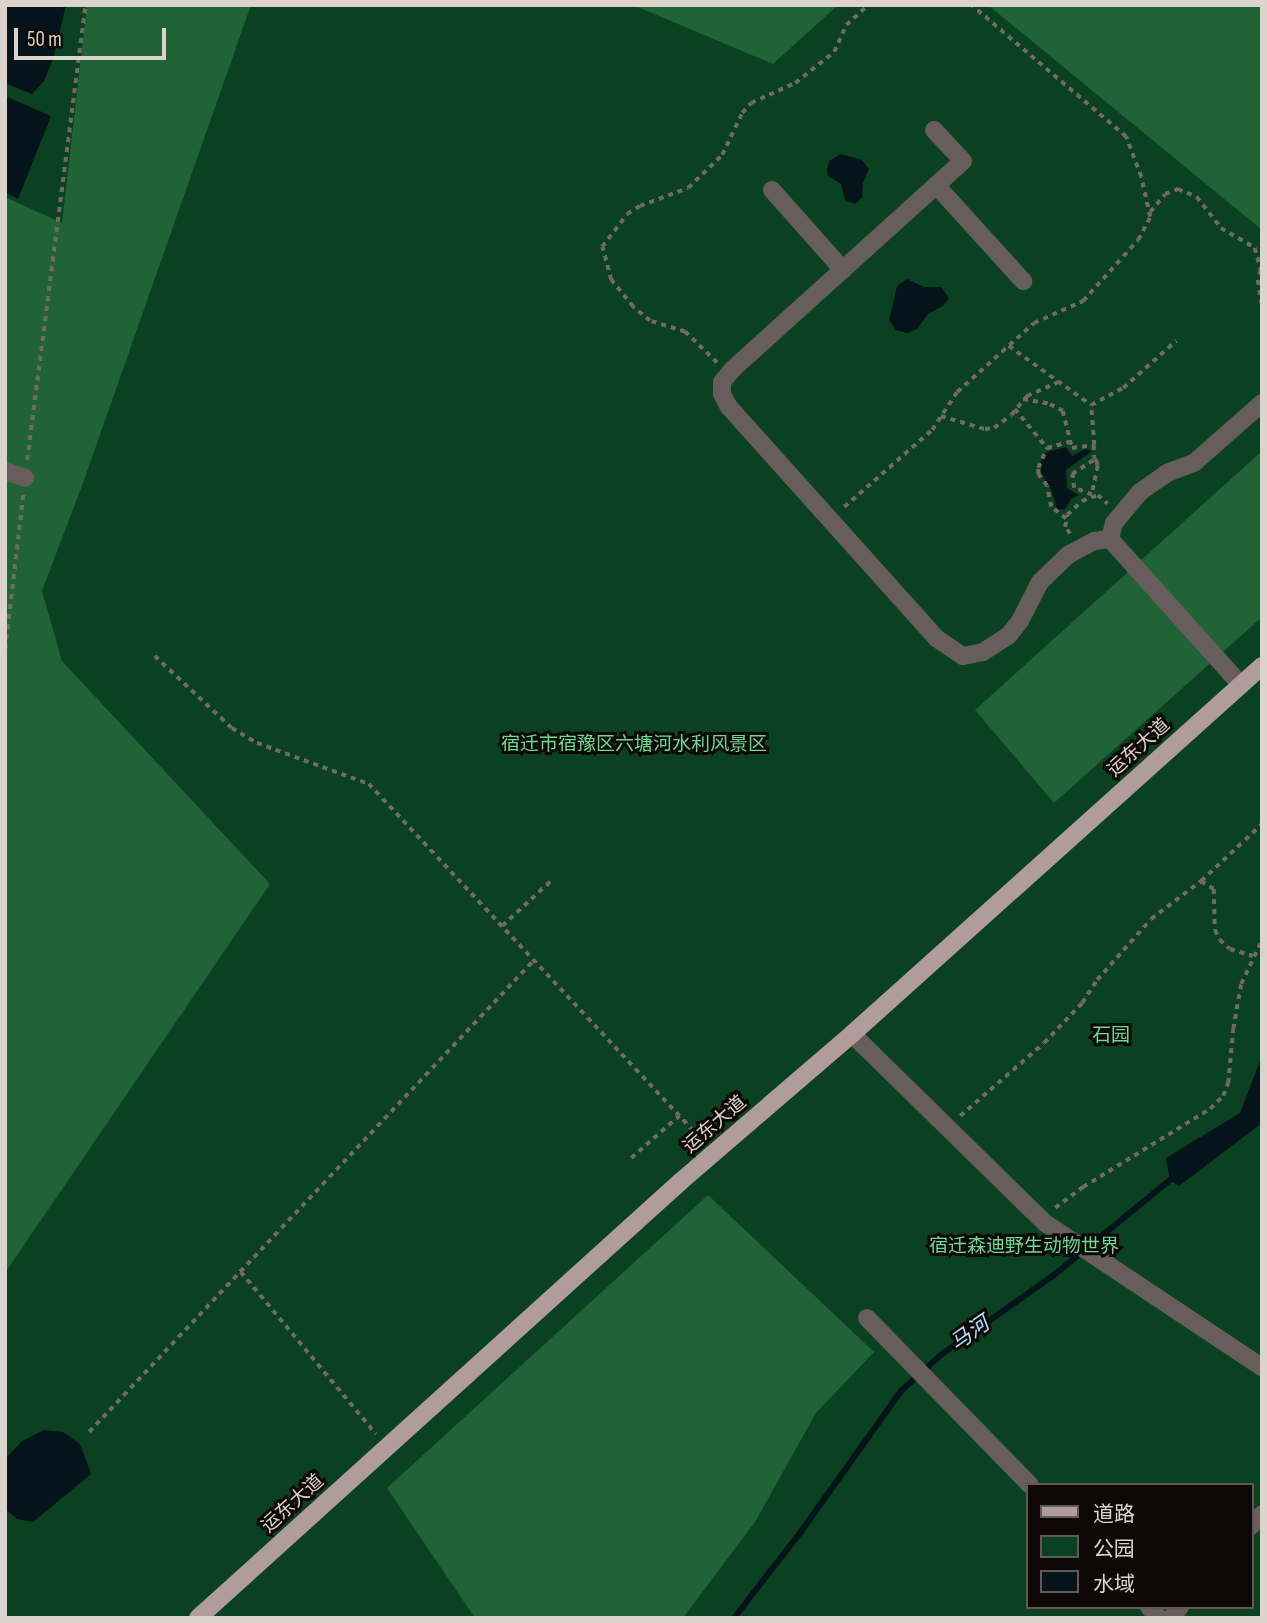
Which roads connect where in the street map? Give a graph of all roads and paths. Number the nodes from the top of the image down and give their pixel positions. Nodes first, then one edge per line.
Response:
1 (85, 5) edge
2 (868, 5) edge
3 (934, 130) dead end
4 (936, 185) junction
5 (772, 190) dead end
6 (1150, 212) dead end
7 (843, 270) junction
8 (1023, 281) dead end
9 (1262, 304) edge
10 (1176, 341) dead end
11 (1009, 346) dead end
12 (728, 374) junction
13 (1058, 382) junction
14 (1023, 399) junction
15 (1262, 403) edge
16 (1091, 405) junction
17 (1015, 409) junction
18 (941, 416) dead end
19 (1070, 442) junction
20 (1094, 445) junction
21 (1047, 448) junction
22 (1096, 459) junction
23 (5, 471) edge
24 (25, 478) junction
25 (1092, 495) junction
26 (1120, 514) junction
27 (1066, 519) junction
28 (1110, 539) junction
29 (1081, 547) junction
30 (5, 649) edge
31 (155, 656) dead end
32 (1262, 666) edge
33 (1241, 685) junction
34 (1262, 824) edge
35 (551, 881) dead end
36 (1201, 881) junction
37 (502, 926) junction
38 (1262, 940) edge
39 (1253, 956) junction
40 (534, 960) junction
41 (852, 1034) junction
42 (679, 1116) junction
43 (947, 1127) junction
44 (714, 1153) junction
45 (631, 1158) dead end
46 (1049, 1204) dead end
47 (241, 1272) junction
48 (867, 1318) dead end
49 (1262, 1367) edge
50 (89, 1432) dead end
51 (387, 1447) junction
52 (1028, 1483) edge
53 (198, 1618) edge

1 - 24 path
2 - 12 path
3 - 4 street
4 - 7 street
4 - 8 street
5 - 7 street
6 - 9 path
7 - 12 street
10 - 16 path
11 - 13 path
12 - 29 street
13 - 14 path
13 - 16 path
14 - 17 path
14 - 19 path
15 - 26 street
16 - 20 path
17 - 18 path
17 - 21 path
19 - 20 path
19 - 21 path
20 - 22 path
21 - 27 path
22 - 25 path
22 - 25 path
23 - 24 street
24 - 30 path
25 - 26 path
25 - 27 path
26 - 28 street
27 - 29 path
28 - 29 street
28 - 33 street
31 - 37 path
32 - 33 main road, 运东大道
33 - 41 main road, 运东大道
34 - 36 path
35 - 37 path
36 - 39 path
36 - 43 path
37 - 40 path
38 - 39 path
39 - 46 path
40 - 42 path
40 - 47 path
41 - 43 street
41 - 44 main road, 运东大道
42 - 44 path
42 - 45 path
43 - 49 street
44 - 51 main road, 运东大道
47 - 50 path
47 - 51 path
48 - 52 street
51 - 53 main road, 运东大道

